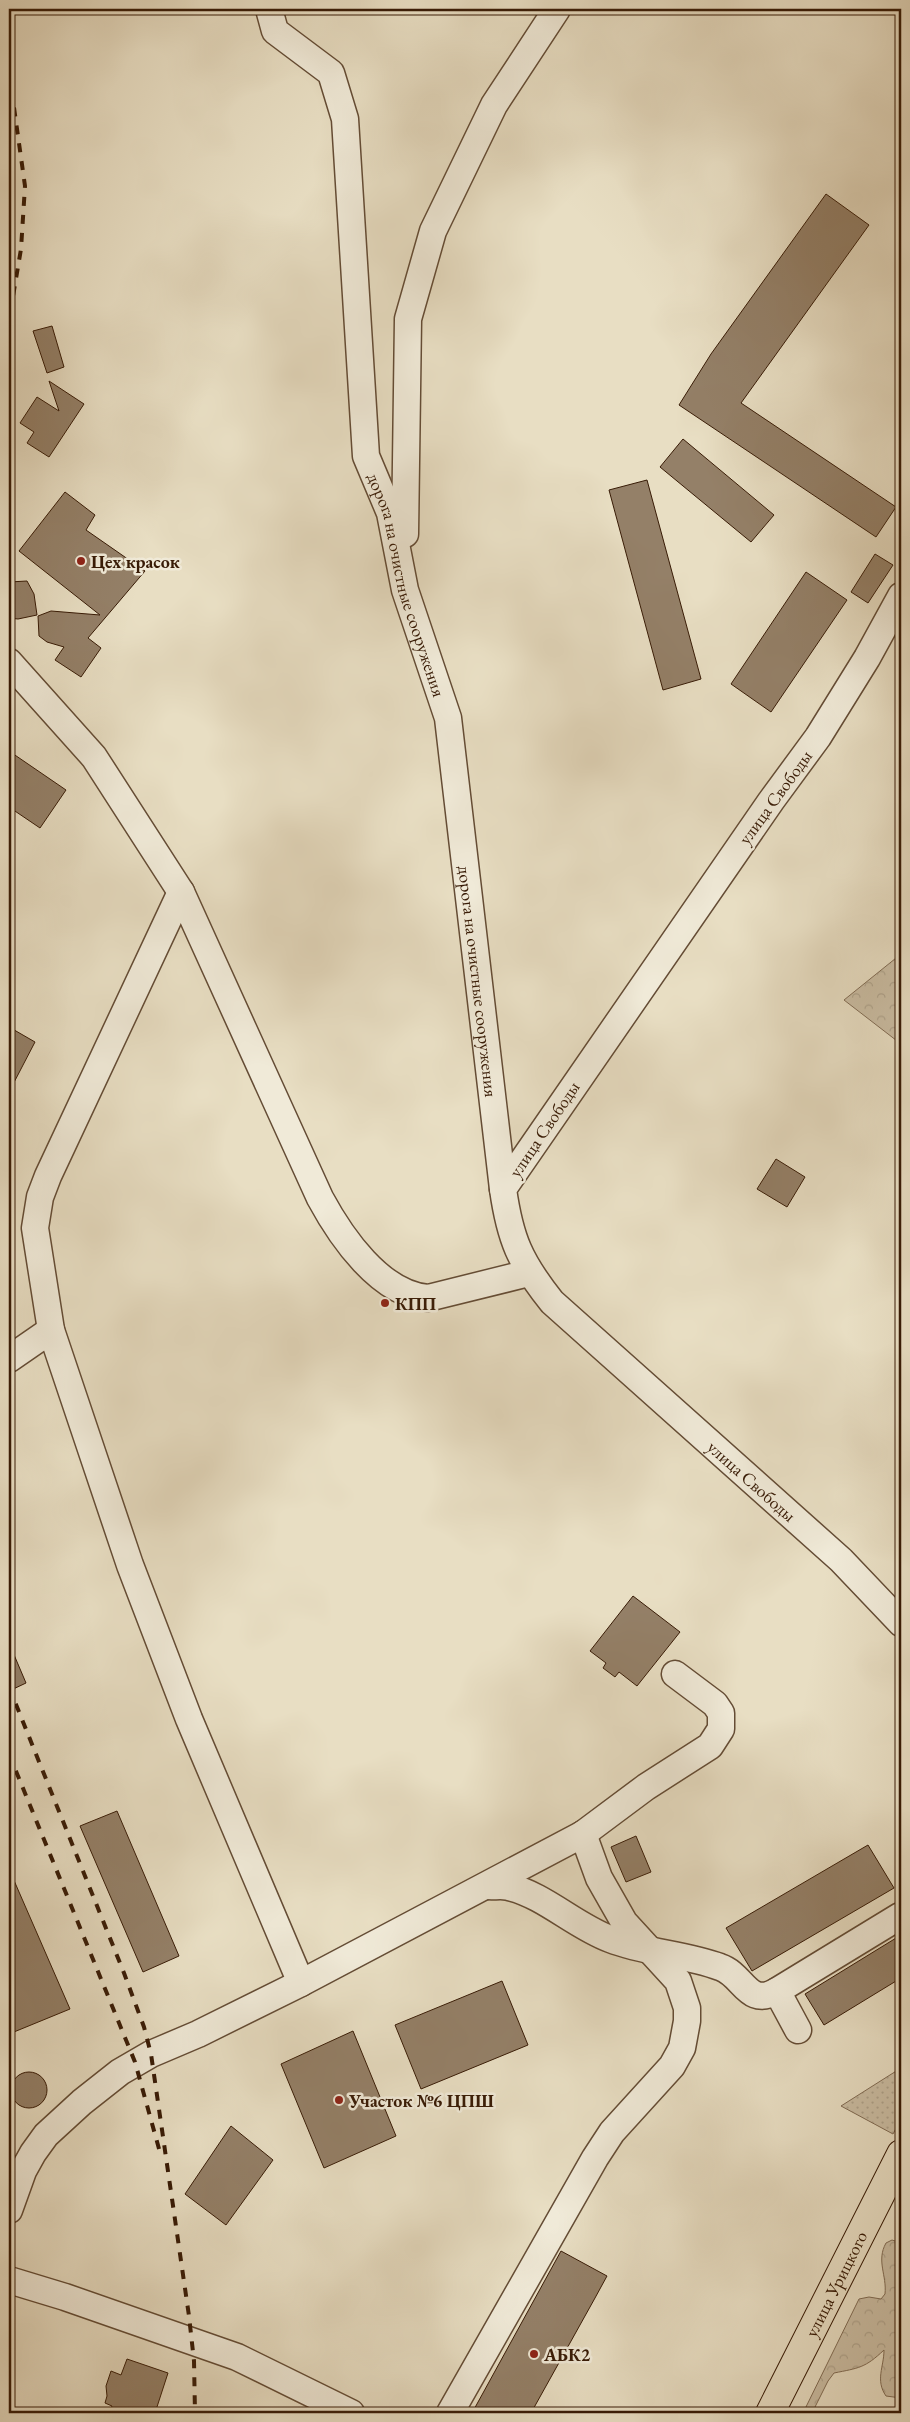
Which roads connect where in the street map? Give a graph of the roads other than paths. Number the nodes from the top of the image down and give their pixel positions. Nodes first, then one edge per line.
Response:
1 (269, 9) edge
2 (556, 9) edge
3 (405, 590) junction
4 (901, 596) edge
5 (9, 662) edge
6 (181, 892) junction
7 (503, 1189) junction
8 (529, 1273) junction
9 (51, 1330) junction
10 (9, 1359) edge
11 (901, 1623) edge
12 (675, 1674) dead end
13 (583, 1834) junction
14 (486, 1886) junction
15 (900, 1916) edge
16 (653, 1952) junction
17 (301, 1983) junction
18 (777, 1991) junction
19 (798, 2030) dead end
20 (901, 2154) edge
21 (9, 2210) edge
22 (9, 2280) edge
23 (351, 2413) edge
24 (450, 2413) edge
25 (770, 2413) edge

1 - 3 street, дорога на очистные сооружения
2 - 3 street
3 - 7 street, дорога на очистные сооружения
4 - 7 street, улица Свободы
5 - 6 street
6 - 8 street
6 - 9 street
7 - 8 street, улица Свободы
8 - 11 street, улица Свободы
9 - 10 street
9 - 17 street
12 - 13 street
13 - 14 street
13 - 16 street
14 - 16 street
14 - 17 street
15 - 18 street
16 - 18 street
16 - 24 street
17 - 21 street
18 - 19 street
20 - 25 main road, улица Урицкого
22 - 23 street

